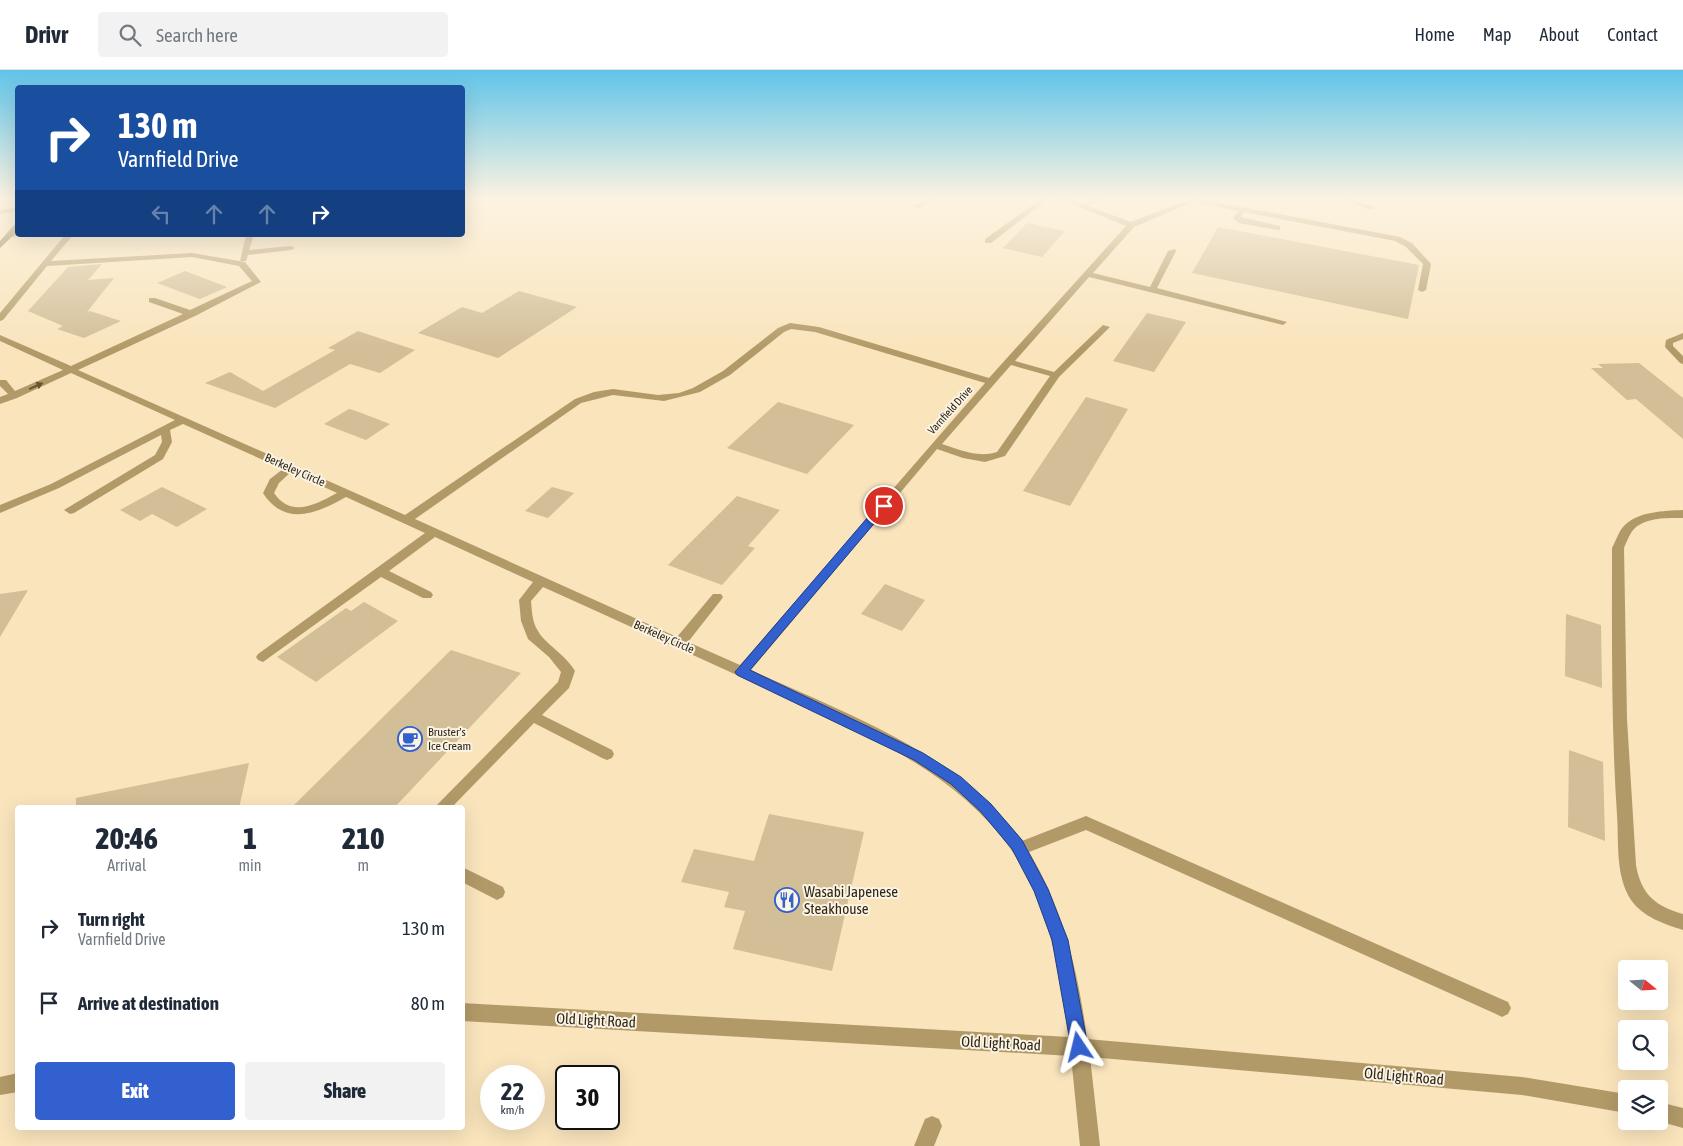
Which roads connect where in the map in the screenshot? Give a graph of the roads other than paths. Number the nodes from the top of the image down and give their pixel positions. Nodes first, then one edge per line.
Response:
1 (59, 247) edge
2 (247, 247) edge
3 (1112, 247) edge
4 (1411, 247) edge
5 (291, 248) dead end
6 (1172, 251) dead end
7 (245, 253) junction
8 (44, 264) junction
9 (242, 264) junction
10 (1088, 274) junction
11 (1152, 290) junction
12 (1422, 290) dead end
13 (152, 300) dead end
14 (192, 314) junction
15 (0, 318) edge
16 (1283, 322) dead end
17 (1106, 327) dead end
18 (1683, 336) edge
19 (0, 338) edge
20 (1683, 361) edge
21 (1010, 362) junction
22 (71, 370) junction
23 (1056, 375) junction
24 (991, 382) junction
25 (0, 383) edge
26 (14, 396) junction
27 (0, 401) edge
28 (182, 420) junction
29 (165, 429) junction
30 (935, 445) junction
31 (290, 468) junction
32 (346, 493) junction
33 (0, 510) edge
34 (70, 510) dead end
35 (1683, 514) edge
36 (406, 520) junction
37 (434, 532) junction
38 (380, 571) junction
39 (541, 581) junction
40 (427, 595) dead end
41 (717, 597) dead end
42 (679, 644) junction
43 (263, 657) dead end
44 (742, 672) junction
45 (532, 716) junction
46 (607, 754) dead end
47 (443, 805) edge
48 (1020, 850) junction
49 (465, 876) edge
50 (497, 892) dead end
51 (1683, 922) edge
52 (1502, 1008) dead end
53 (465, 1012) edge
54 (1079, 1047) junction
55 (15, 1083) edge
56 (0, 1086) edge
57 (1618, 1103) edge
58 (1668, 1114) edge
59 (1683, 1118) edge
60 (932, 1126) dead end
61 (924, 1146) edge
62 (1090, 1146) edge

1 - 8 street
2 - 7 street
3 - 10 street, Varnfield Drive
4 - 12 street
5 - 7 street
6 - 11 street
7 - 9 street
8 - 9 street
8 - 15 street
9 - 14 street
10 - 11 street
10 - 21 street, Varnfield Drive
11 - 16 street
13 - 14 street
14 - 22 street
17 - 23 street
18 - 20 street
19 - 22 street, Berkeley Circle
21 - 23 street
21 - 24 street, Varnfield Drive
26 -> 22 street
22 - 28 street, Berkeley Circle
23 - 30 street
24 - 30 street, Varnfield Drive
24 - 36 street
25 - 26 street
26 - 27 street
28 - 29 street
28 - 31 street, Berkeley Circle
29 - 33 street
29 - 34 street
30 - 44 street, Varnfield Drive
31 - 32 street, Berkeley Circle
31 - 32 street
32 - 36 street, Berkeley Circle
35 - 51 street
36 - 37 street, Berkeley Circle
37 - 38 street
37 - 39 street, Berkeley Circle
38 - 40 street
38 - 43 street
39 - 42 street, Berkeley Circle
39 - 45 street
41 - 42 street
42 - 44 street, Berkeley Circle
44 - 48 street, Berkeley Circle
45 - 46 street
45 - 47 street
48 - 52 street
48 - 54 street, Berkeley Circle
49 - 50 street
53 - 54 street, Old Light Road
54 - 57 street, Old Light Road
54 - 62 street, Berkeley Circle
55 - 56 street
58 - 59 street
60 - 61 street

